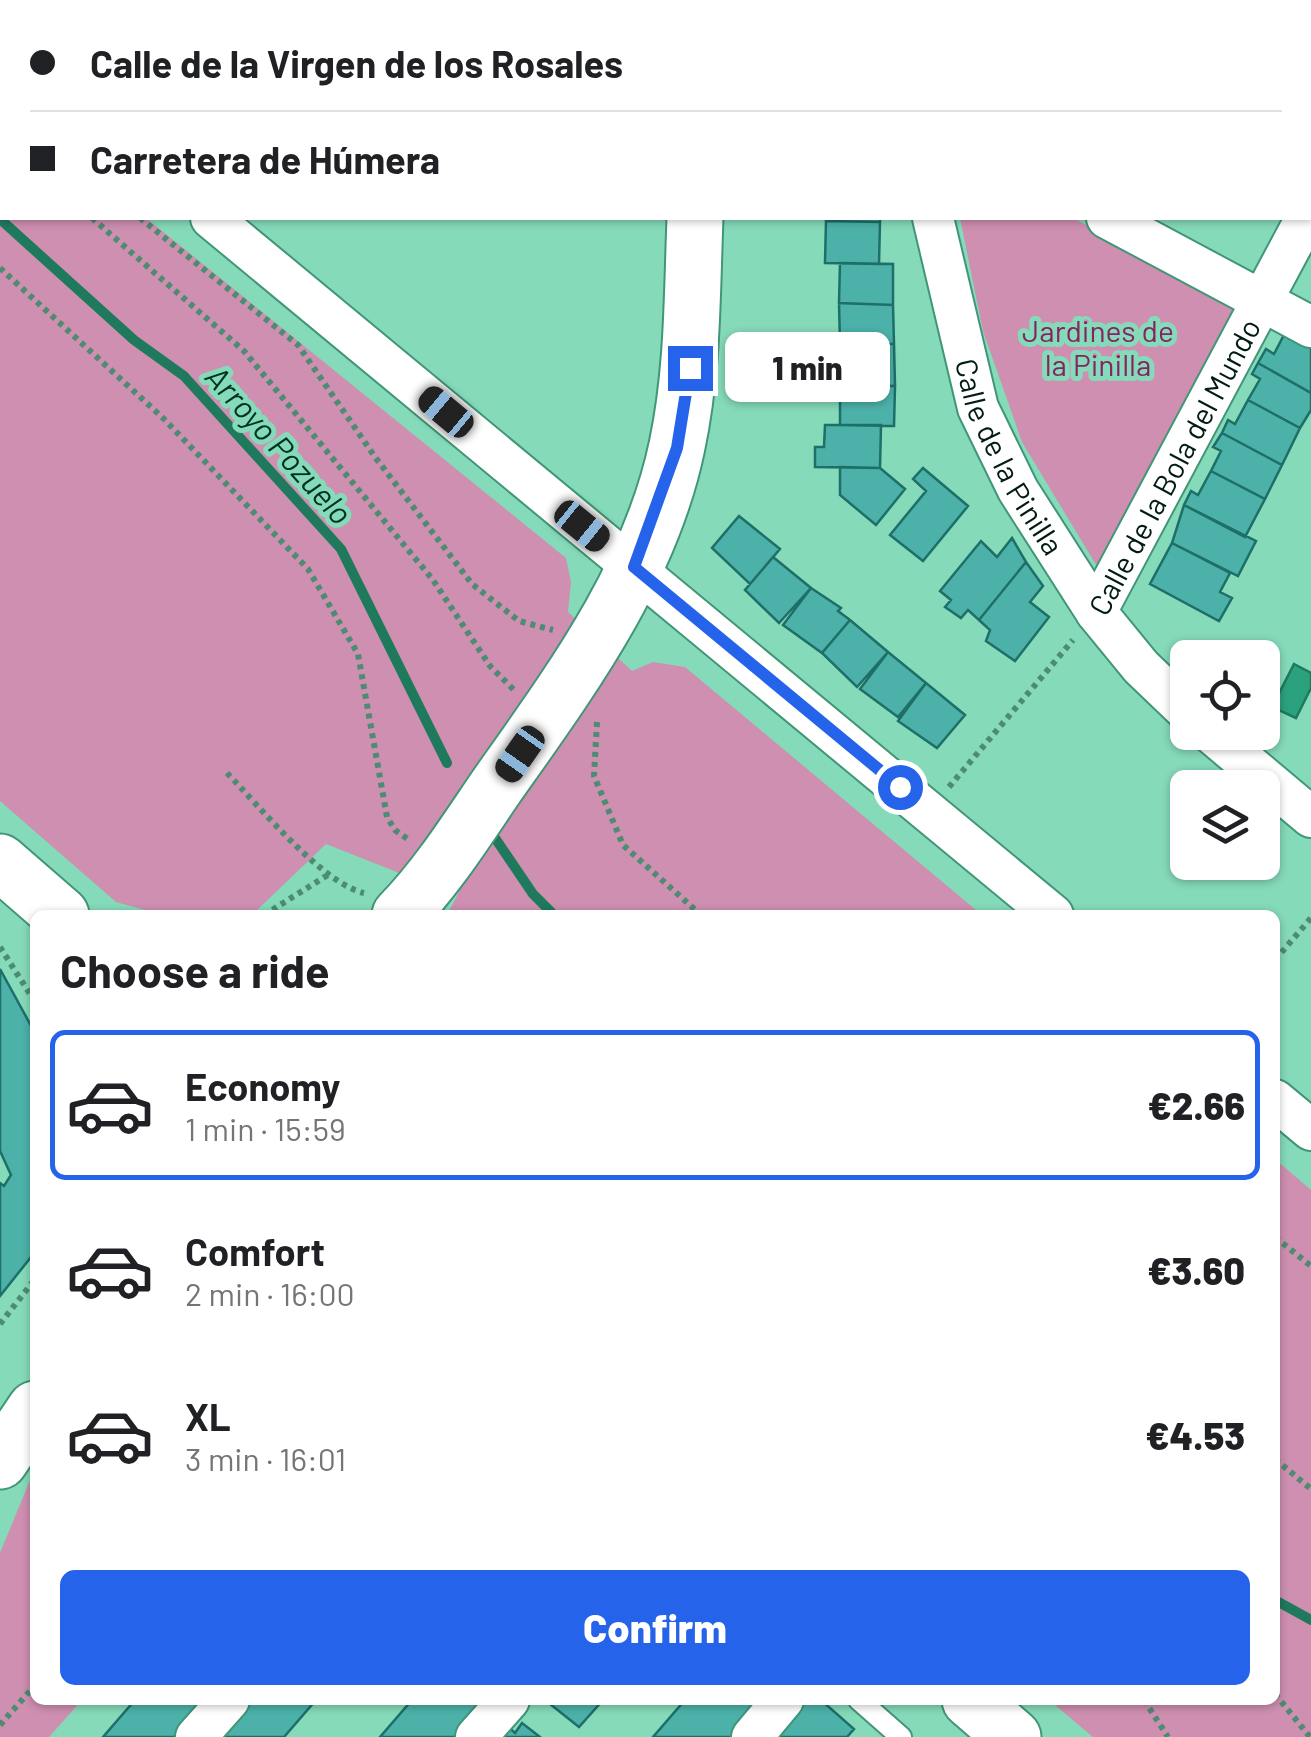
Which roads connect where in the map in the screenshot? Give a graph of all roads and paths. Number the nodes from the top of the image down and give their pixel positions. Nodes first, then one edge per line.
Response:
1 (94, 220) edge
2 (142, 220) edge
3 (213, 220) edge
4 (695, 220) edge
5 (933, 220) edge
6 (1111, 220) edge
7 (1305, 220) edge
8 (0, 268) edge
9 (1262, 300) junction
10 (1311, 327) edge
11 (634, 567) junction
12 (1096, 612) junction
13 (570, 634) dead end
14 (1170, 695) edge
15 (520, 696) dead end
16 (597, 716) dead end
17 (1231, 750) edge
18 (227, 773) dead end
19 (945, 792) dead end
20 (1311, 817) edge
21 (0, 863) edge
22 (331, 873) junction
23 (407, 887) edge
24 (55, 910) edge
25 (272, 910) edge
26 (696, 910) edge
27 (1047, 910) edge
28 (1311, 918) edge
29 (0, 947) edge
30 (1280, 954) edge
31 (30, 994) edge
32 (1280, 1104) edge
33 (1311, 1130) edge
34 (1280, 1241) edge
35 (1311, 1266) edge
36 (30, 1285) edge
37 (0, 1324) edge
38 (1280, 1463) edge
39 (1311, 1488) edge
40 (30, 1691) edge
41 (1280, 1700) edge
42 (224, 1705) edge
43 (505, 1705) edge
44 (780, 1705) edge
45 (865, 1705) edge
46 (976, 1705) edge
47 (1147, 1705) edge
48 (0, 1726) edge
49 (196, 1737) edge
50 (476, 1737) edge
51 (752, 1737) edge
52 (901, 1737) edge
53 (1012, 1737) edge
54 (1168, 1737) edge
55 (1310, 1737) edge

1 - 15 path
2 - 13 path
3 - 11 street
4 - 11 main road
5 - 12 street, Calle de la Pinilla
6 - 9 street
7 - 9 street, Calle de la Bola del Mundo
8 - 23 path
9 - 10 street
9 - 12 street, Calle de la Bola del Mundo
11 - 23 main road
11 - 27 street
12 - 14 street, Calle de la Pinilla
12 - 19 path, Calle de la Bola del Mundo
16 - 26 path
17 - 20 street
18 - 22 path
21 - 24 main road
22 - 23 path
22 - 25 path
28 - 30 path
29 - 31 path
32 - 33 street
34 - 35 path
36 - 37 path
38 - 39 path
40 - 48 path
41 - 55 path
42 - 49 street
43 - 50 street
44 - 51 street
45 - 52 lane
46 - 53 main road
47 - 54 path

